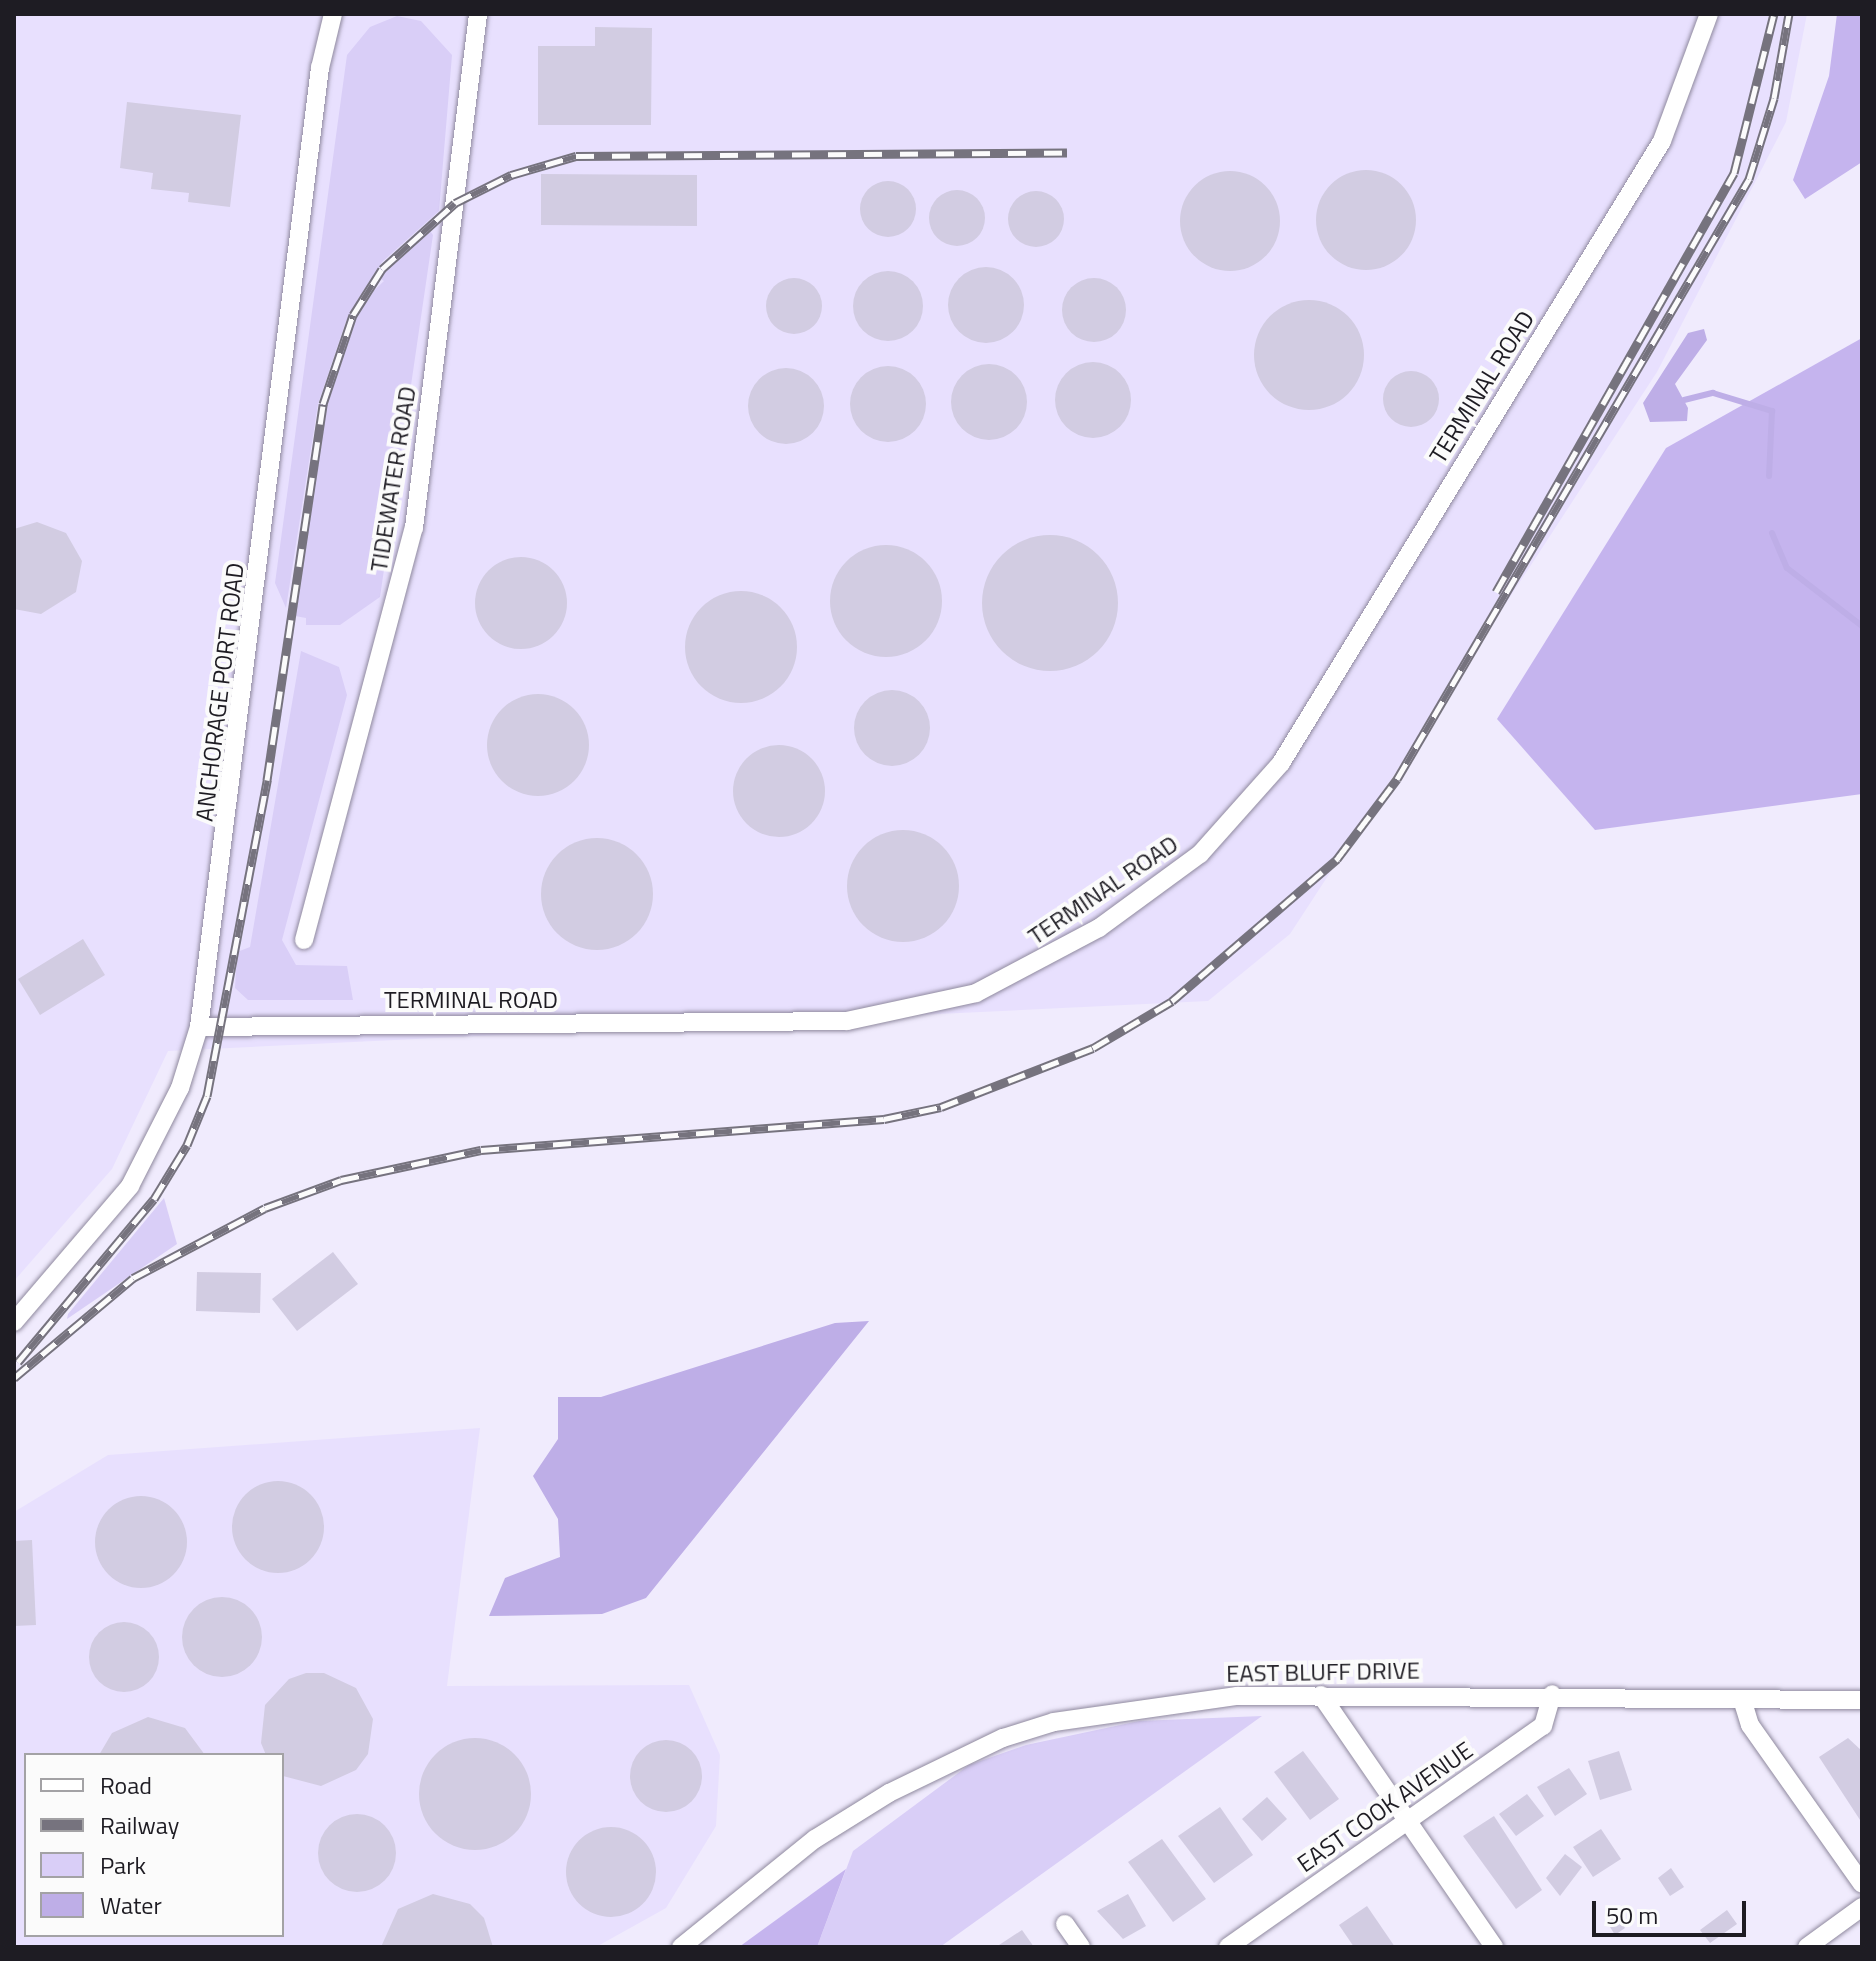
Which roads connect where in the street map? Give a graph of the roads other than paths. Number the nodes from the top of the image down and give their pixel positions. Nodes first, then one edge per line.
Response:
1 (333, 14) edge
2 (478, 14) edge
3 (1709, 14) edge
4 (304, 940) dead end
5 (199, 1027) junction
6 (14, 1322) edge
7 (1552, 1694) junction
8 (1321, 1695) junction
9 (1742, 1699) junction
10 (1862, 1700) edge
11 (1403, 1822) junction
12 (1862, 1884) edge
13 (1862, 1907) edge
14 (1065, 1924) dead end
15 (681, 1947) edge
16 (1081, 1947) edge
17 (1228, 1947) edge
18 (1494, 1947) edge
19 (1807, 1947) edge

1 - 5 street, ANCHORAGE PORT ROAD
2 - 4 street, TIDEWATER ROAD
3 - 5 street, TERMINAL ROAD
5 - 6 street, ANCHORAGE PORT ROAD
7 - 8 street, EAST BLUFF DRIVE
7 - 9 street, EAST BLUFF DRIVE
7 - 11 street, EAST COOK AVENUE
8 - 11 street
8 - 15 street, EAST BLUFF DRIVE
9 - 10 street, EAST BLUFF DRIVE
9 - 12 street
11 - 17 street, EAST COOK AVENUE
11 - 18 street
13 - 19 street
14 - 16 street

